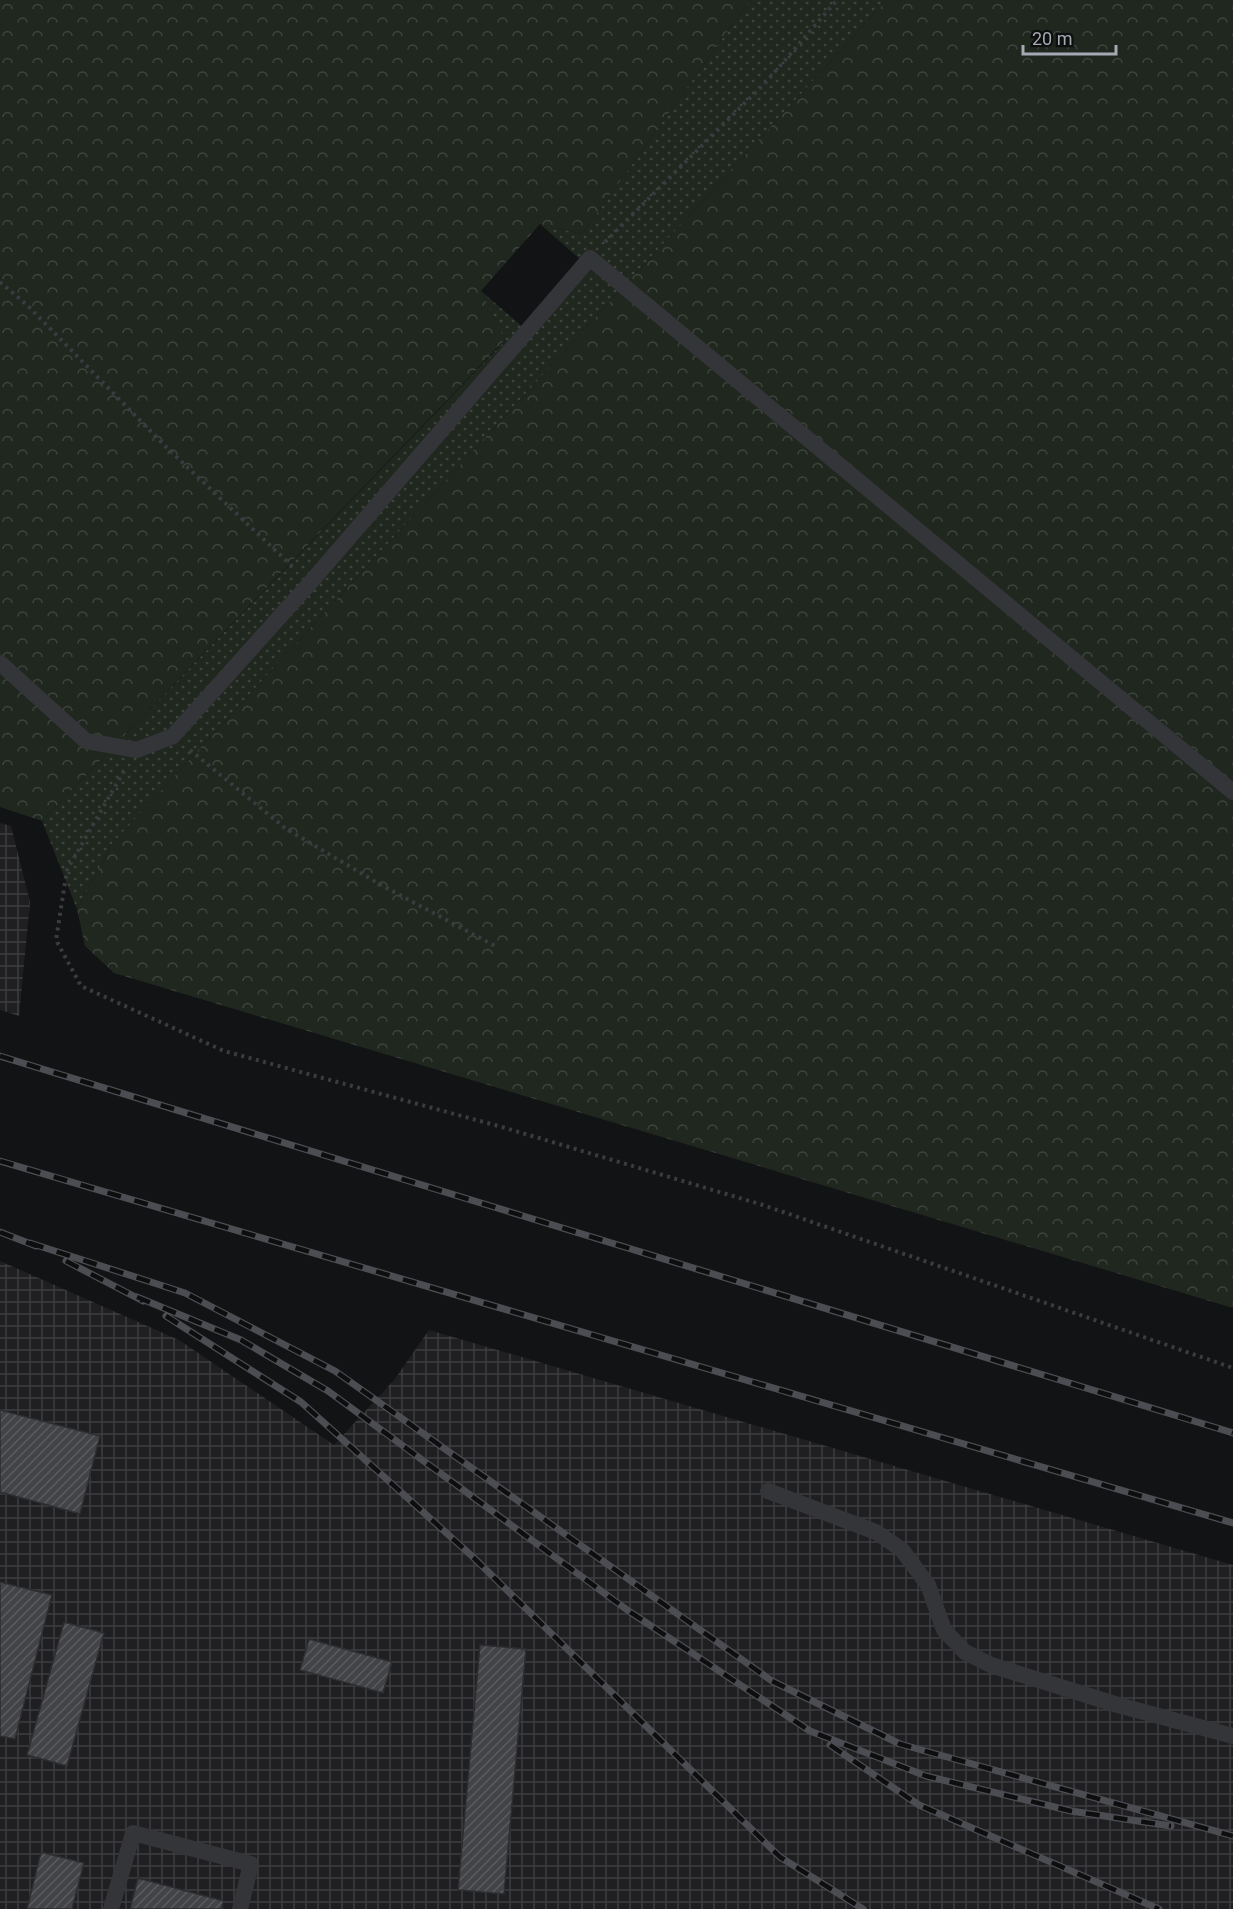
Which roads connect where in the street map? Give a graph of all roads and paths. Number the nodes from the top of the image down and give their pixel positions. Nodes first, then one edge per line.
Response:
1 (837, 0) edge
2 (590, 258) junction
3 (0, 282) edge
4 (310, 583) junction
5 (0, 663) edge
6 (173, 736) junction
7 (137, 750) junction
8 (1233, 792) edge
9 (497, 946) dead end
10 (1233, 1368) edge
11 (768, 1491) dead end
12 (1233, 1736) edge
13 (111, 1909) edge
14 (240, 1909) edge

1 - 2 path
2 - 4 lane
2 - 8 lane
3 - 4 path
4 - 6 lane
5 - 7 lane
6 - 7 lane
6 - 9 path
7 - 10 path
11 - 12 lane
13 - 14 lane

